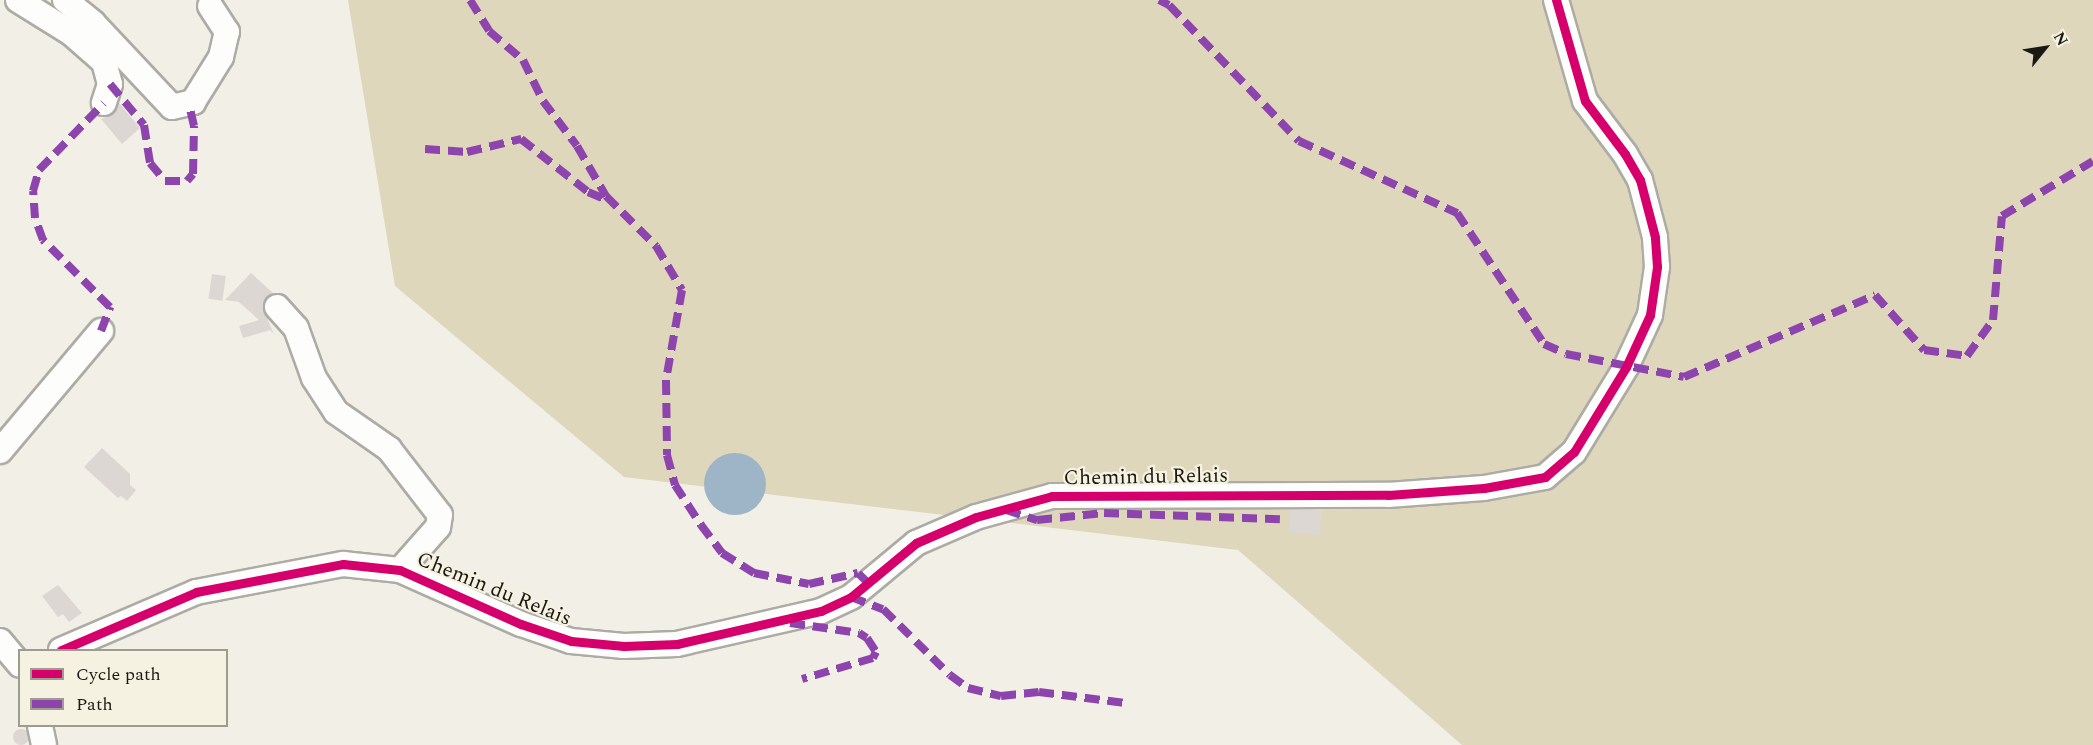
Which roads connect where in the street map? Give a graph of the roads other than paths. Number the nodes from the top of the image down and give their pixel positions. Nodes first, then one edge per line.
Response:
1 (18, 0) edge
2 (65, 0) edge
3 (1556, 0) edge
4 (210, 6) dead end
5 (104, 103) dead end
6 (277, 307) dead end
7 (101, 331) dead end
8 (0, 451) edge
9 (400, 570) junction
10 (0, 641) edge
11 (65, 649) edge
12 (18, 663) edge
13 (40, 727) edge
14 (44, 745) edge

1 - 5 street
2 - 4 street
3 - 9 street, Chemin du Relais
6 - 9 street
7 - 8 street
9 - 11 street, Chemin du Relais
10 - 12 street
13 - 14 street

